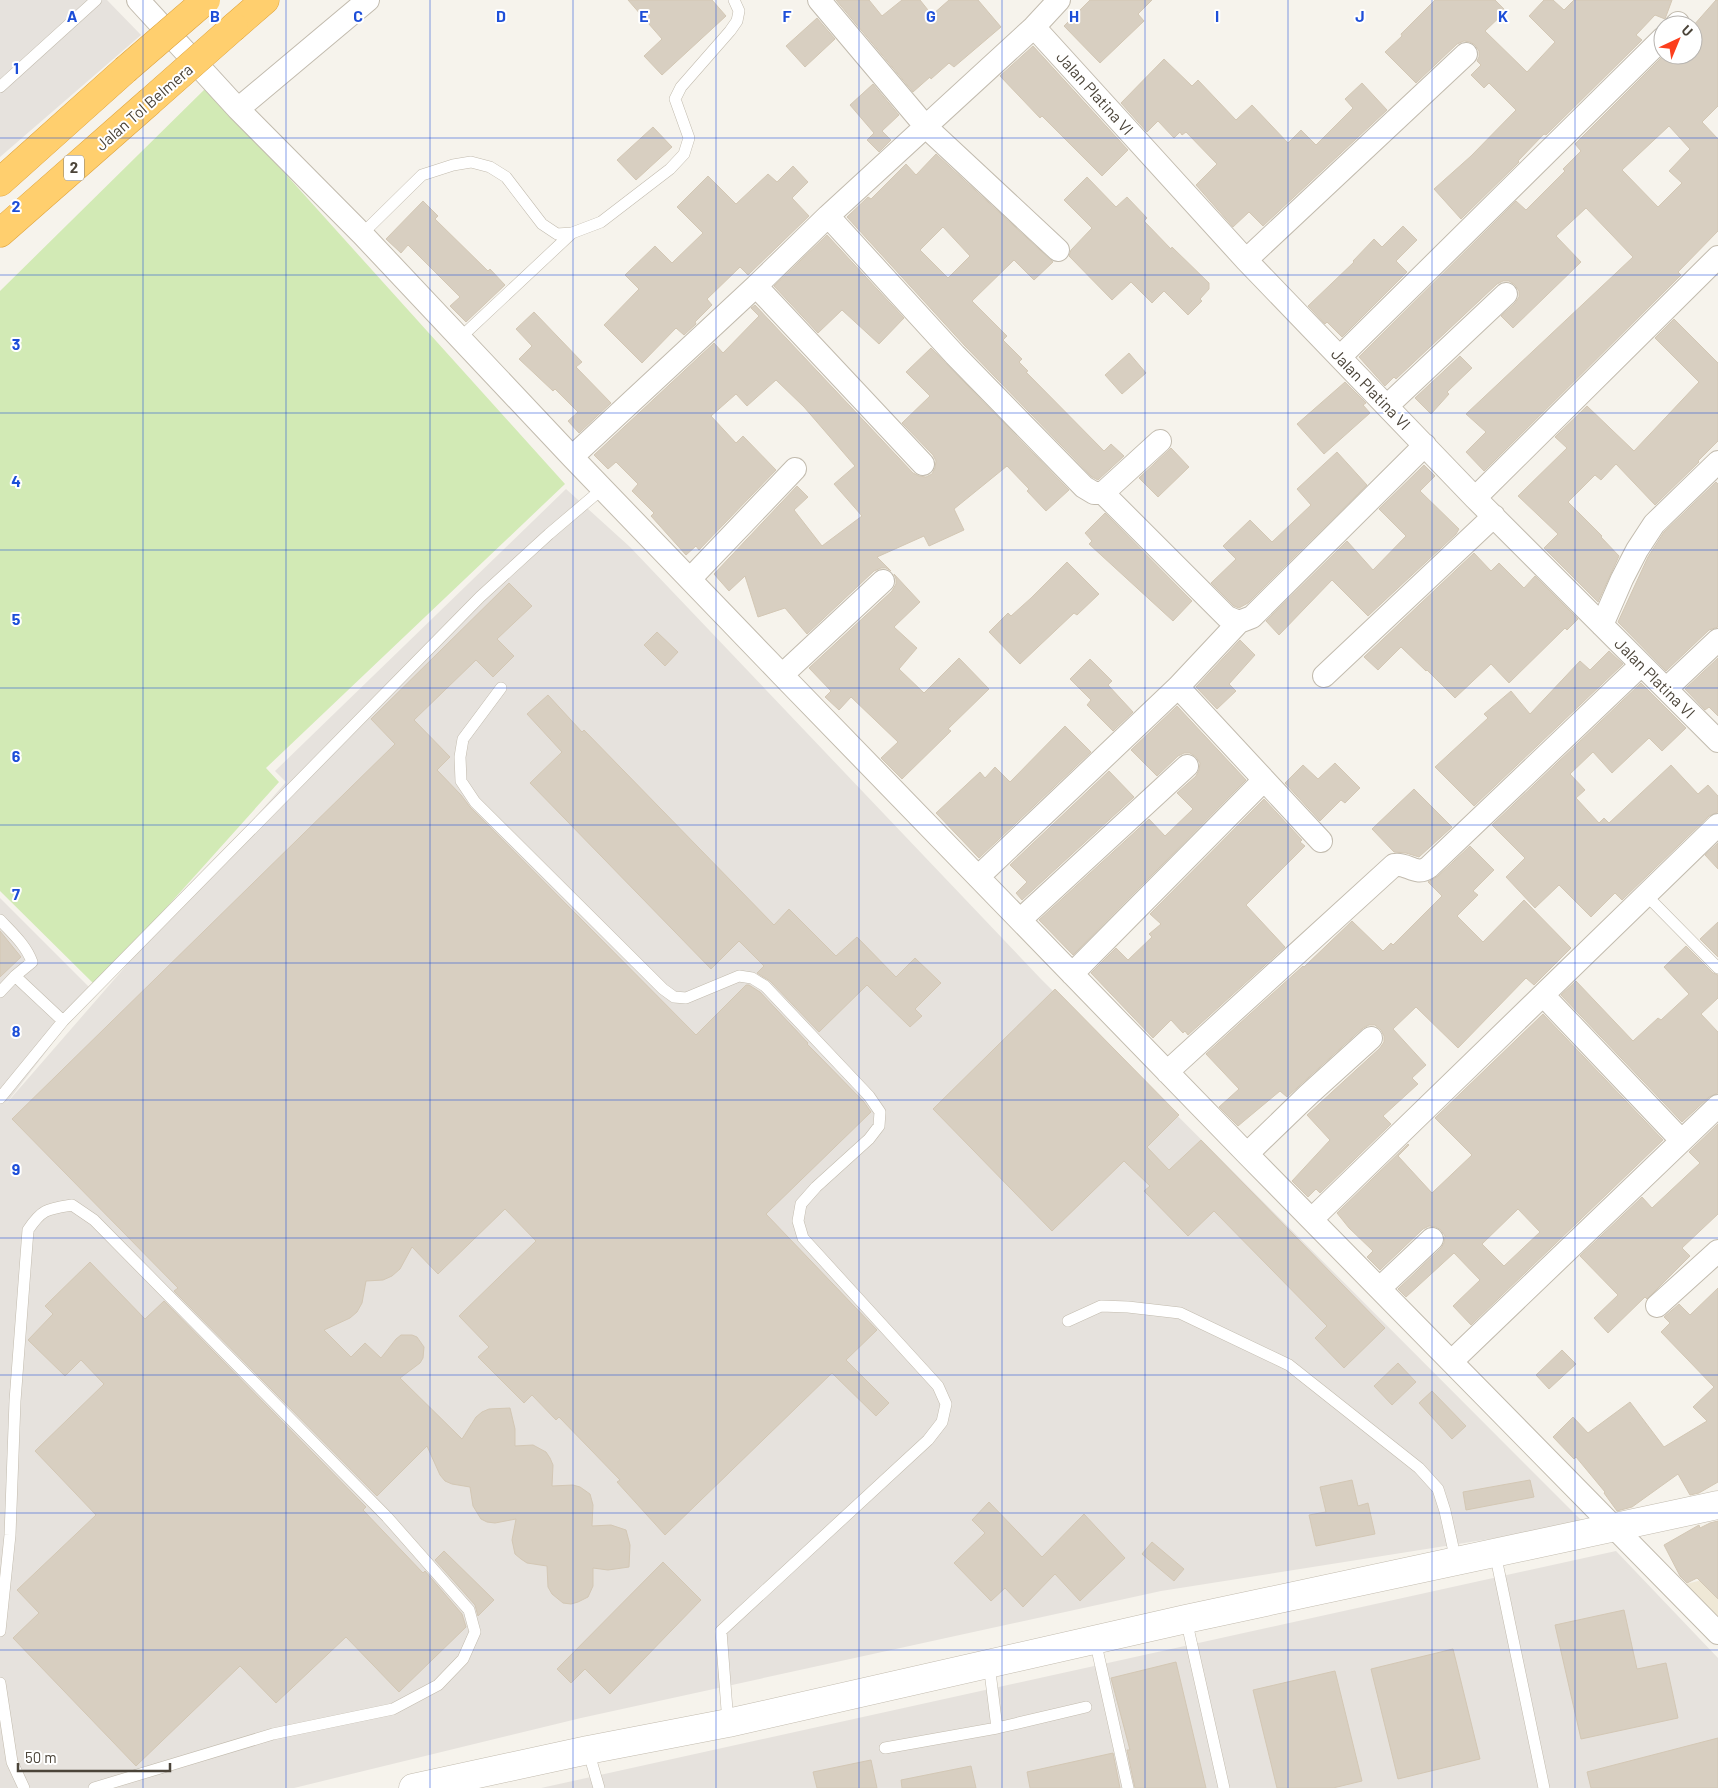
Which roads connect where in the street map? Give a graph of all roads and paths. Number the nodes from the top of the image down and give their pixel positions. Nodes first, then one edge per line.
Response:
1 (96, 0) edge
2 (138, 0) edge
3 (206, 0) edge
4 (265, 0) edge
5 (368, 0) edge
6 (734, 0) edge
7 (819, 0) edge
8 (1059, 0) edge
9 (1034, 27) junction
10 (1653, 48) edge
11 (1466, 54) dead end
12 (0, 87) edge
13 (238, 109) junction
14 (926, 127) junction
15 (0, 182) edge
16 (828, 216) junction
17 (572, 233) junction
18 (0, 234) edge
19 (362, 234) junction
20 (1058, 250) dead end
21 (1718, 258) edge
22 (1246, 260) junction
23 (756, 286) junction
24 (1506, 294) dead end
25 (460, 338) junction
26 (1340, 357) junction
27 (1387, 406) junction
28 (1160, 441) dead end
29 (1425, 445) junction
30 (572, 457) junction
31 (1718, 462) edge
32 (923, 464) dead end
33 (795, 469) dead end
34 (602, 489) junction
35 (1103, 493) junction
36 (1475, 498) junction
37 (1494, 516) junction
38 (690, 579) junction
39 (883, 581) dead end
40 (1239, 622) junction
41 (1602, 625) junction
42 (1718, 640) edge
43 (1641, 664) junction
44 (782, 675) junction
45 (1324, 676) dead end
46 (1178, 687) junction
47 (502, 688) dead end
48 (1666, 689) junction
49 (1718, 741) edge
50 (1187, 766) dead end
51 (1264, 780) junction
52 (1718, 825) edge
53 (1321, 841) dead end
54 (978, 877) junction
55 (1646, 895) junction
56 (0, 920) edge
57 (1020, 920) junction
58 (1718, 968) edge
59 (1072, 974) junction
60 (15, 976) junction
61 (0, 992) edge
62 (1543, 995) junction
63 (63, 1021) junction
64 (1371, 1038) dead end
65 (1167, 1072) junction
66 (0, 1098) edge
67 (1718, 1106) edge
68 (1682, 1140) junction
69 (1247, 1154) junction
70 (1312, 1219) junction
71 (1432, 1238) dead end
72 (1718, 1251) edge
73 (1380, 1288) junction
74 (1657, 1306) dead end
75 (1068, 1320) dead end
76 (1452, 1362) junction
77 (1718, 1505) edge
78 (1597, 1532) junction
79 (1495, 1553) junction
80 (1456, 1561) junction
81 (1186, 1619) junction
82 (0, 1631) edge
83 (1718, 1633) edge
84 (1095, 1640) junction
85 (989, 1664) junction
86 (0, 1682) edge
87 (1086, 1708) dead end
88 (728, 1723) junction
89 (996, 1728) junction
90 (885, 1748) dead end
91 (588, 1750) junction
92 (24, 1788) edge
93 (94, 1788) edge
94 (413, 1788) edge
95 (599, 1788) edge
96 (1128, 1788) edge
97 (1224, 1788) edge
98 (1544, 1788) edge

1 - 12 lane
2 - 13 street
3 - 15 highway, 2, bridge
4 - 18 highway, Jalan Tol Belmera / 2, bridge
5 - 13 street
6 - 17 lane
7 - 14 street
8 - 9 street
9 - 14 street
9 - 22 street, Jalan Platina VI
10 - 26 street
11 - 22 street
13 - 19 street
14 - 16 street
14 - 20 street
16 - 23 street
16 - 35 street
17 - 19 lane
17 - 25 lane
19 - 25 street
21 - 36 street
22 - 26 street, Jalan Platina VI
23 - 30 street
23 - 32 street
24 - 27 street
25 - 30 street
26 - 27 street, Jalan Platina VI
27 - 29 street, Jalan Platina VI
28 - 35 street
29 - 36 street, Jalan Platina VI
29 - 40 street
30 - 34 street
31 - 41 street
33 - 38 street
34 - 38 street
34 - 63 lane
35 - 40 street
36 - 37 street, Jalan Platina VI
37 - 41 street, Jalan Platina VI
37 - 45 street
38 - 44 street
39 - 44 street
40 - 46 street
41 - 43 street, Jalan Platina VI
42 - 48 street
43 - 48 street, Jalan Platina VI
43 - 65 street
44 - 54 street
46 - 51 street
46 - 54 street
47 - 88 lane
48 - 49 street, Jalan Platina VI
50 - 57 street
51 - 53 street
51 - 59 street
52 - 55 street
54 - 57 street
55 - 58 lane
55 - 62 street
56 - 60 lane
57 - 59 street
59 - 65 street
60 - 61 lane
60 - 63 lane
62 - 68 street
62 - 70 street
63 - 66 lane
64 - 69 street
65 - 69 street
67 - 68 street
68 - 76 street
69 - 70 street
70 - 73 street
71 - 73 street
72 - 74 street
73 - 76 street
75 - 80 lane
76 - 78 street
77 - 78 street
78 - 79 street
78 - 83 street
79 - 80 street
79 - 98 lane
80 - 81 street
81 - 84 street
81 - 97 lane
82 - 93 lane
84 - 85 street
84 - 96 lane
85 - 88 street
85 - 89 lane
86 - 92 lane
87 - 89 lane
88 - 91 street
89 - 90 lane
91 - 94 street
91 - 95 lane

